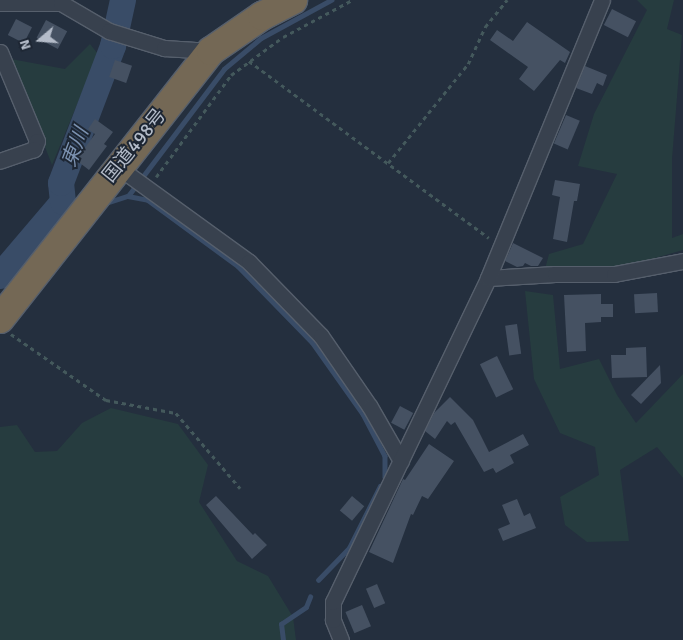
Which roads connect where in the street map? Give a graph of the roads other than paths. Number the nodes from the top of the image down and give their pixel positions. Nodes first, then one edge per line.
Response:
1 (293, 0) edge
2 (602, 0) edge
3 (62, 2) edge
4 (0, 3) edge
5 (0, 52) edge
6 (211, 52) junction
7 (0, 161) edge
8 (124, 172) junction
9 (683, 261) edge
10 (488, 278) junction
11 (4, 326) edge
12 (401, 461) junction
13 (341, 640) edge

1 - 6 highway, 国道498号
2 - 10 street
3 - 4 street
3 - 6 street
5 - 7 street
6 - 8 highway, 国道498号
8 - 11 highway, 国道498号
8 - 12 street
9 - 10 street
10 - 12 street
12 - 13 street

